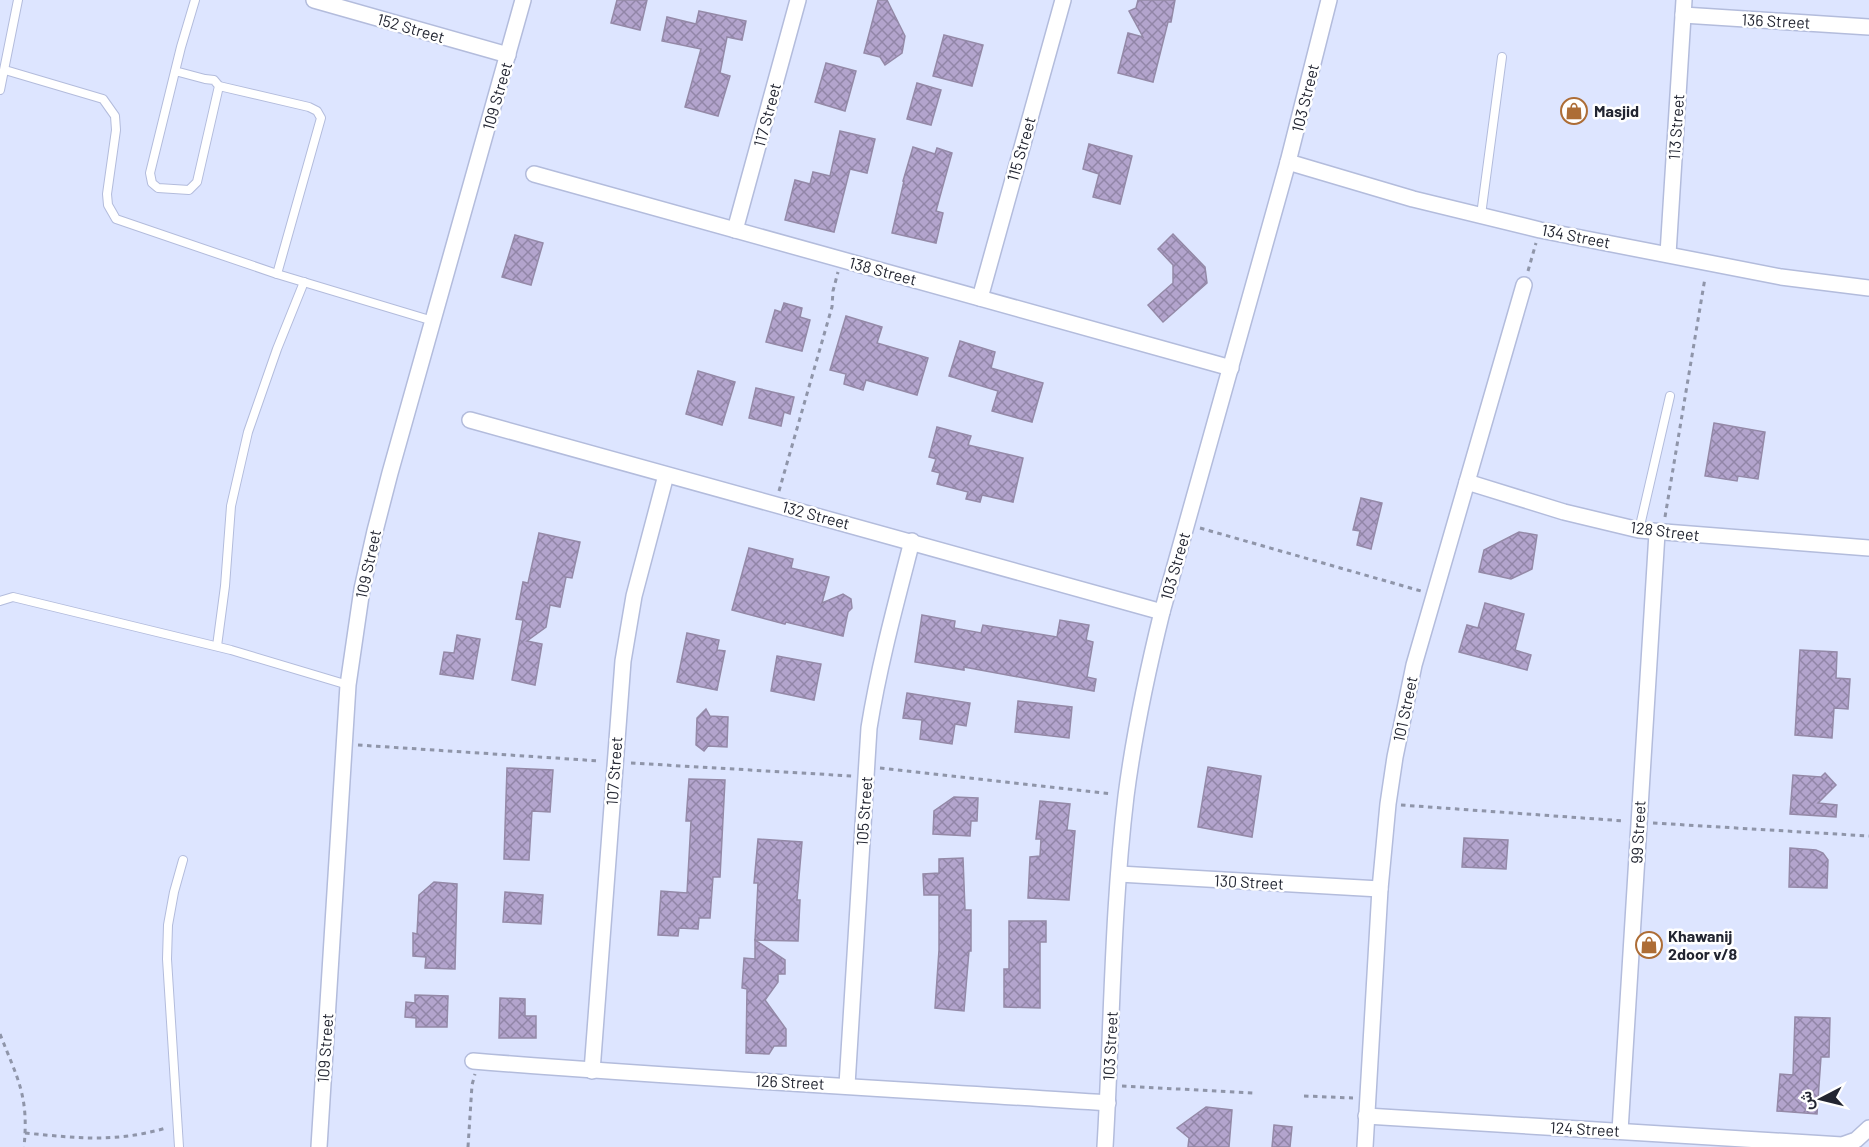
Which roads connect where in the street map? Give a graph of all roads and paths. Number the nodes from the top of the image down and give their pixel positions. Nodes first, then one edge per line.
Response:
1 (18, 0) edge
2 (195, 0) edge
3 (314, 0) edge
4 (523, 0) edge
5 (798, 0) edge
6 (1063, 0) edge
7 (1329, 0) edge
8 (1683, 8) edge
9 (1869, 27) edge
10 (508, 56) junction
11 (1502, 57) dead end
12 (5, 70) junction
13 (175, 71) junction
14 (219, 86) junction
15 (0, 90) edge
16 (1288, 162) junction
17 (534, 174) dead end
18 (1481, 215) junction
19 (735, 230) junction
20 (1540, 230) junction
21 (1668, 254) junction
22 (842, 259) junction
23 (1708, 262) junction
24 (277, 274) junction
25 (304, 282) junction
26 (1524, 285) joint
27 (1869, 288) edge
28 (980, 298) junction
29 (433, 321) junction
30 (1231, 368) junction
31 (1670, 396) dead end
32 (470, 420) dead end
33 (666, 475) junction
34 (1467, 482) junction
35 (775, 504) junction
36 (1186, 525) junction
37 (1639, 530) junction
38 (1659, 533) junction
39 (912, 541) junction
40 (1869, 548) edge
41 (1434, 595) junction
42 (0, 601) edge
43 (1162, 612) junction
44 (217, 646) junction
45 (348, 685) junction
46 (867, 766) junction
47 (1126, 796) junction
48 (183, 860) dead end
49 (1119, 874) junction
50 (1380, 889) junction
51 (0, 1034) edge
52 (473, 1061) dead end
53 (489, 1063) junction
54 (592, 1071) junction
55 (847, 1085) junction
56 (1108, 1085) junction
57 (1253, 1093) dead end
58 (1304, 1096) dead end
59 (1367, 1099) junction
60 (1108, 1103) junction
61 (1366, 1116) junction
62 (177, 1125) junction
63 (1869, 1128) edge
64 (1620, 1131) junction
65 (25, 1133) junction
66 (24, 1147) edge
67 (179, 1147) edge
68 (319, 1147) edge
69 (468, 1147) edge
70 (1105, 1147) edge
71 (1365, 1147) edge

1 - 12 lane
2 - 13 lane
3 - 10 street, 152 Street
4 - 10 street, 109 Street
5 - 19 street, 117 Street
6 - 28 street, 115 Street
7 - 16 street, 103 Street
8 - 9 street, 136 Street
8 - 21 street, 113 Street
10 - 29 street, 109 Street
11 - 18 lane
12 - 15 lane
12 - 24 lane
13 - 14 lane
13 - 14 lane
14 - 24 lane
16 - 18 street, 134 Street
16 - 30 street, 103 Street
17 - 19 street, 138 Street
18 - 20 street, 134 Street
19 - 22 street, 138 Street
20 - 21 street, 134 Street
20 - 26 path
21 - 23 street, 134 Street
22 - 28 street, 138 Street
22 - 35 path
23 - 27 street, 134 Street
23 - 38 path
24 - 25 lane
25 - 29 lane
25 - 44 lane
26 - 34 street, 101 Street
28 - 30 street, 138 Street
29 - 45 street, 109 Street
30 - 36 street, 103 Street
31 - 37 lane
32 - 33 street, 132 Street
33 - 35 street, 132 Street
33 - 54 street, 107 Street
34 - 37 street, 128 Street
34 - 41 street, 101 Street
35 - 39 street, 132 Street
36 - 41 path
36 - 43 street, 103 Street
37 - 38 street, 128 Street
38 - 40 street, 128 Street
38 - 64 street, 99 Street
39 - 43 street, 132 Street
39 - 46 street, 105 Street
41 - 50 street, 101 Street
42 - 44 lane
43 - 47 street, 103 Street
44 - 45 lane
45 - 68 street, 109 Street
46 - 47 path
46 - 55 street, 105 Street
47 - 49 street, 103 Street
48 - 62 lane
49 - 50 street, 130 Street
49 - 56 street, 103 Street
50 - 59 street, 101 Street
51 - 65 path
52 - 53 street, 126 Street
53 - 54 street, 126 Street
53 - 69 path
54 - 55 street, 126 Street
55 - 60 street, 126 Street
56 - 57 path
56 - 60 street, 103 Street
58 - 59 path
59 - 61 street, 101 Street
60 - 70 street, 103 Street
61 - 64 street, 124 Street
61 - 71 street, 101 Street
62 - 65 path
62 - 67 lane
63 - 64 street, 124 Street
65 - 66 path

